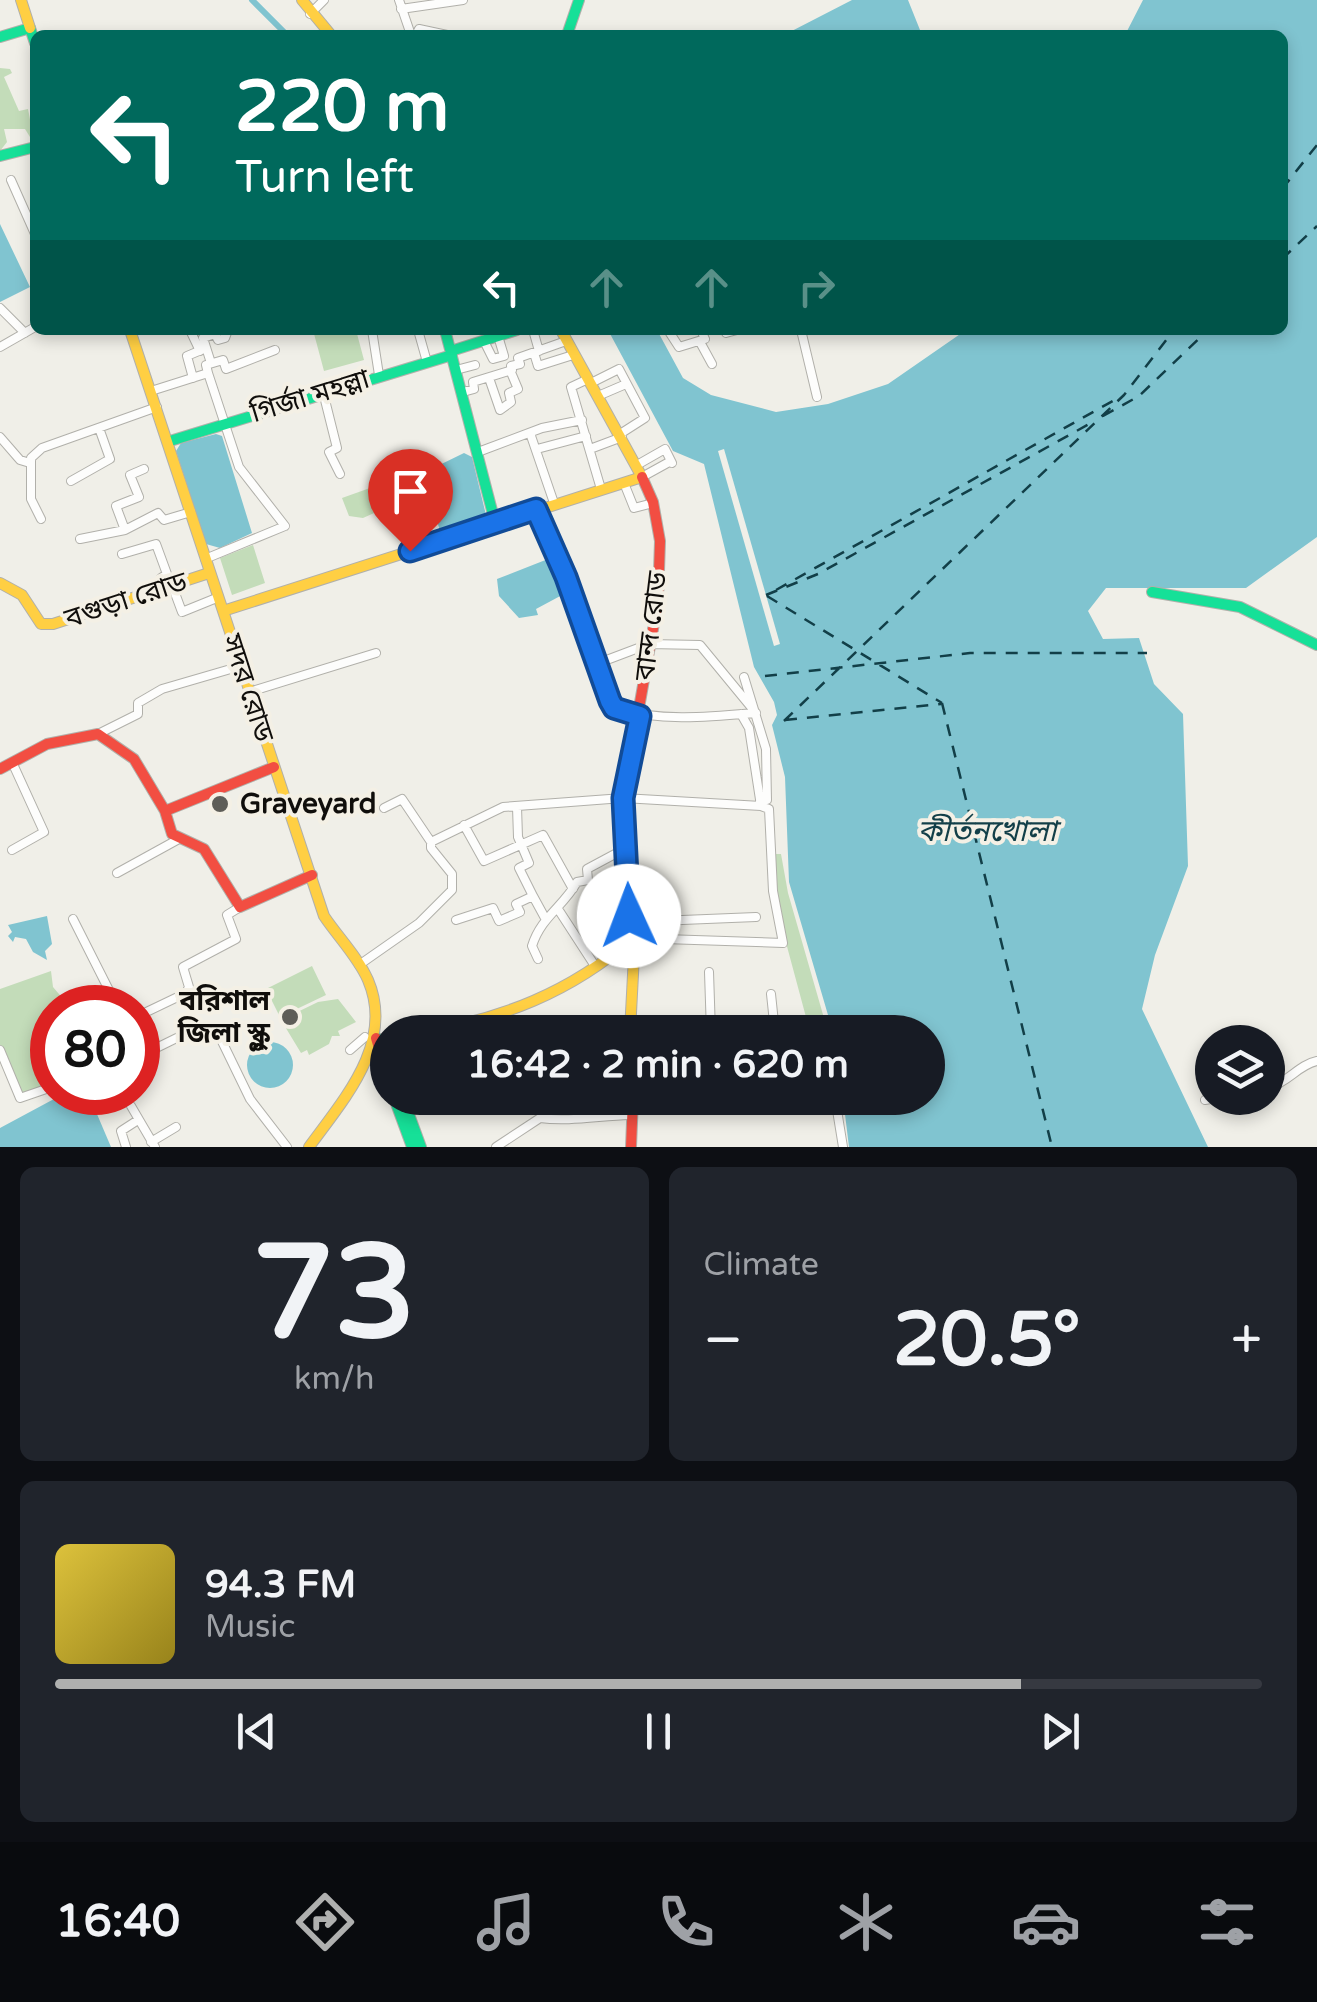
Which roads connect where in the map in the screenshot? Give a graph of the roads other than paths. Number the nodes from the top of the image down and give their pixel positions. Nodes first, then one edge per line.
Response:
1 (20, 0) edge
2 (302, 0) edge
3 (324, 0) edge
4 (463, 0) edge
5 (579, 0) edge
6 (400, 4) edge
7 (310, 14) junction
8 (30, 28) joint
9 (325, 30) edge
10 (412, 30) edge
11 (569, 30) edge
12 (0, 37) edge
13 (30, 148) edge
14 (0, 156) edge
15 (11, 180) dead end
16 (30, 223) edge
17 (0, 308) edge
18 (30, 330) edge
19 (25, 333) junction
20 (132, 335) edge
21 (193, 335) edge
22 (213, 335) edge
23 (373, 335) edge
24 (419, 335) edge
25 (446, 335) edge
26 (473, 335) edge
27 (501, 335) edge
28 (534, 335) edge
29 (671, 335) edge
30 (703, 335) edge
31 (801, 335) edge
32 (498, 336) junction
33 (564, 336) edge
34 (479, 342) junction
35 (700, 342) junction
36 (0, 347) edge
37 (203, 350) junction
38 (275, 350) dead end
39 (537, 352) junction
40 (451, 353) junction
41 (573, 355) junction
42 (497, 358) junction
43 (427, 362) junction
44 (211, 363) junction
45 (712, 364) dead end
46 (475, 365) dead end
47 (456, 370) junction
48 (507, 372) junction
49 (208, 373) junction
50 (379, 376) junction
51 (193, 378) junction
52 (489, 378) junction
53 (590, 381) junction
54 (626, 384) junction
55 (152, 391) junction
56 (322, 392) junction
57 (462, 392) junction
58 (817, 397) dead end
59 (601, 401) junction
60 (158, 407) junction
61 (581, 417) junction
62 (225, 422) junction
63 (99, 428) junction
64 (530, 433) junction
65 (586, 436) junction
66 (621, 436) junction
67 (0, 437) edge
68 (170, 441) junction
69 (590, 449) junction
70 (536, 450) junction
71 (478, 452) junction
72 (30, 463) junction
73 (636, 466) junction
74 (144, 470) dead end
75 (340, 474) dead end
76 (642, 477) junction
77 (71, 481) dead end
78 (624, 483) junction
79 (601, 489) junction
80 (554, 502) junction
81 (653, 503) junction
82 (536, 509) junction
83 (191, 512) junction
84 (41, 519) dead end
85 (496, 522) junction
86 (125, 530) junction
87 (80, 539) dead end
88 (122, 554) dead end
89 (205, 558) junction
90 (210, 573) junction
91 (0, 584) edge
92 (167, 586) junction
93 (1152, 592) dead end
94 (219, 598) junction
95 (224, 610) junction
96 (649, 644) junction
97 (1317, 645) edge
98 (376, 653) dead end
99 (596, 664) junction
100 (241, 666) junction
101 (744, 677) dead end
102 (249, 692) junction
103 (756, 713) junction
104 (741, 714) junction
105 (640, 716) junction
106 (98, 734) junction
107 (12, 762) junction
108 (274, 767) junction
109 (0, 769) edge
110 (627, 798) junction
111 (760, 804) junction
112 (517, 807) junction
113 (384, 808) dead end
114 (165, 810) junction
115 (464, 825) junction
116 (177, 840) junction
117 (431, 842) junction
118 (521, 844) junction
119 (12, 850) dead end
120 (628, 852) junction
121 (117, 873) dead end
122 (312, 876) junction
123 (573, 889) junction
124 (533, 896) junction
125 (240, 907) junction
126 (558, 909) junction
127 (545, 918) junction
128 (756, 918) dead end
129 (73, 919) dead end
130 (456, 920) dead end
131 (633, 922) junction
132 (633, 938) junction
133 (613, 956) junction
134 (538, 960) dead end
135 (633, 964) junction
136 (359, 965) junction
137 (595, 966) junction
138 (710, 972) dead end
139 (106, 985) edge
140 (771, 994) dead end
141 (160, 1006) edge
142 (373, 1015) edge
143 (506, 1015) edge
144 (634, 1015) edge
145 (711, 1015) edge
146 (773, 1015) edge
147 (370, 1038) edge
148 (370, 1043) edge
149 (160, 1046) edge
150 (0, 1050) edge
151 (350, 1050) dead end
152 (1317, 1061) edge
153 (1285, 1083) edge
154 (30, 1096) edge
155 (136, 1115) edge
156 (400, 1115) edge
157 (410, 1115) edge
158 (629, 1115) joint
159 (838, 1115) edge
160 (138, 1120) junction
161 (176, 1127) dead end
162 (153, 1146) edge
163 (126, 1147) edge
164 (286, 1147) edge
165 (310, 1147) edge
166 (412, 1147) edge
167 (421, 1147) edge
168 (496, 1147) edge
169 (628, 1147) edge
170 (843, 1147) edge

1 - 8 main road
2 - 7 main road
3 - 7 street
4 - 6 street
5 - 11 main road
6 - 10 street
7 - 9 main road
8 - 12 main road
13 - 14 main road
15 - 16 street
17 - 19 street
18 - 19 street
19 - 36 street
20 - 55 main road, সদর রোড
21 - 37 street
22 - 37 street
23 - 50 street
24 - 43 street
25 - 40 main road
26 - 34 street
27 - 32 main road, গির্জা মহল্লা
28 - 39 street
29 - 35 street
30 - 35 street
31 - 58 street
32 - 34 main road, গির্জা মহল্লা
32 - 42 street
33 - 39 street
33 - 41 main road, বান্দ রোড
34 - 40 main road, গির্জা মহল্লা
34 - 42 street
35 - 45 street
37 - 44 street
37 - 51 street
38 - 44 street
39 - 41 street
39 - 48 street
40 - 43 main road, গির্জা মহল্লা
40 - 47 main road
41 - 53 main road, বান্দ রোড
42 - 48 street
43 - 50 main road, গির্জা মহল্লা
44 - 49 street
46 - 47 street
47 - 57 main road
48 - 52 street
48 - 52 street
49 - 51 street
49 - 62 street
50 - 56 main road, গির্জা মহল্লা
51 - 55 street
52 - 57 street
53 - 54 street
53 - 59 main road, বান্দ রোড
53 - 61 street
54 - 59 street
54 - 66 street
55 - 60 main road, সদর রোড
56 - 62 main road, গির্জা মহল্লা
56 - 75 street
57 - 71 main road
59 - 61 street
59 - 66 main road, বান্দ রোড
60 - 63 street
60 - 68 main road, সদর রোড
61 - 64 street
61 - 65 street
62 - 68 main road, গির্জা মহল্লা
62 - 89 street
63 - 72 street
63 - 77 street
64 - 70 street
64 - 71 street
65 - 69 street
65 - 70 street
66 - 69 street
66 - 73 main road, বান্দ রোড
67 - 72 street
68 - 83 main road, সদর রোড
69 - 79 street
70 - 80 street
71 - 85 main road
72 - 84 street
73 - 76 main road, বান্দ রোড
73 - 76 street
74 - 86 street
76 - 78 main road
76 - 81 main road, বান্দ রোড
78 - 79 main road
78 - 81 street
79 - 80 main road
80 - 82 main road
81 - 96 main road, বান্দ রোড
82 - 85 main road
82 - 99 street
83 - 86 street
83 - 89 main road, সদর রোড
85 - 95 main road
86 - 87 street
88 - 92 street
89 - 90 main road, সদর রোড
90 - 92 main road, বগুড়া রোড
90 - 94 main road, সদর রোড
91 - 92 main road, বগুড়া রোড
92 - 94 street
93 - 97 main road
94 - 95 main road, সদর রোড
95 - 100 main road, সদর রোড
96 - 99 street
96 - 103 street
96 - 105 main road, বান্দ রোড
98 - 102 street
99 - 105 street
100 - 102 main road, সদর রোড
100 - 106 street
101 - 103 street
102 - 108 main road, সদর রোড
103 - 104 street
103 - 111 street
104 - 105 street
104 - 111 street
105 - 110 main road, বান্দ রোড
106 - 107 main road
106 - 114 main road
107 - 109 main road
107 - 119 street
108 - 114 main road
108 - 122 main road, সদর রোড
110 - 111 street
110 - 112 street
110 - 120 main road, বান্দ রোড
110 - 131 main road, বান্দ রোড
111 - 132 street
112 - 115 street
112 - 118 street
113 - 117 street
114 - 116 main road
115 - 117 street
115 - 118 street
116 - 121 street
116 - 125 main road
117 - 136 street
118 - 123 street
118 - 124 street
120 - 123 street
120 - 131 main road, বান্দ রোড
122 - 125 main road
122 - 136 main road, সদর রোড
123 - 126 street
124 - 127 street
124 - 130 street
125 - 141 street
126 - 127 street
126 - 137 street
127 - 134 street
128 - 131 street
129 - 139 street
131 - 132 main road, বান্দ রোড
132 - 133 main road
132 - 135 main road, বান্দ রোড
133 - 135 main road
133 - 137 main road
135 - 144 main road, বান্দ রোড
136 - 142 main road, সদর রোড
137 - 143 main road
138 - 145 street
140 - 146 street
147 - 151 street
148 - 165 main road
149 - 164 street
150 - 154 street
152 - 153 street
155 - 160 street
156 - 166 main road
157 - 167 main road
158 - 168 street
158 - 169 main road
159 - 170 street
160 - 162 street
160 - 163 street
161 - 162 street

